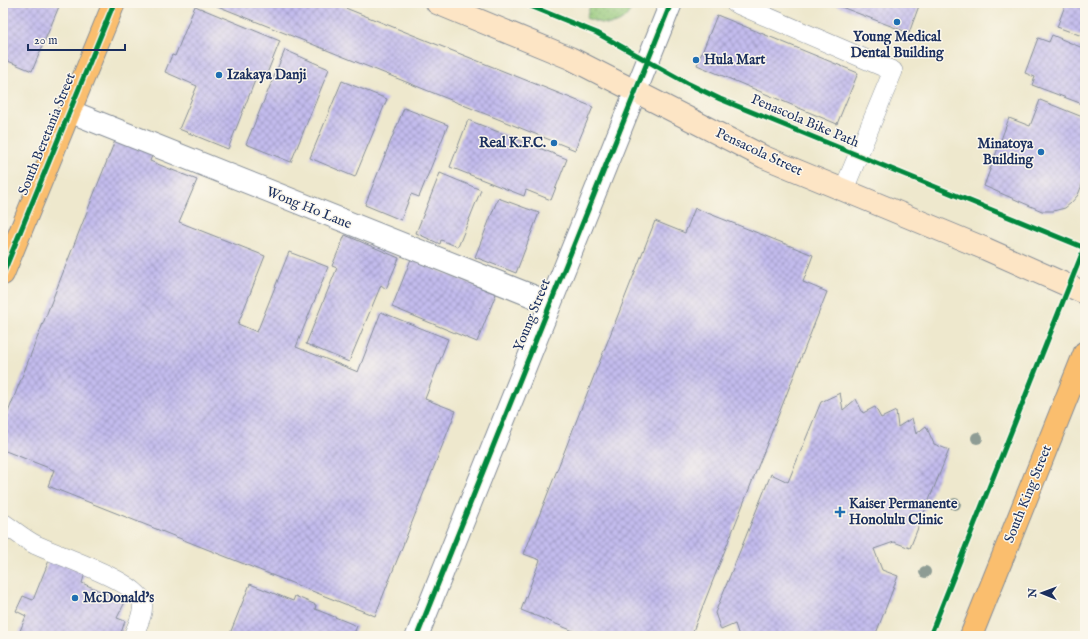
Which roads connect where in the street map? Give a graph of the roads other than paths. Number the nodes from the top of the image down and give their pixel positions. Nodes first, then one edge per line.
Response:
1 (114, 3) edge
2 (438, 3) edge
3 (671, 3) edge
4 (735, 3) edge
5 (635, 91) junction
6 (70, 111) junction
7 (844, 189) junction
8 (3, 274) edge
9 (1085, 293) edge
10 (550, 303) junction
11 (1085, 352) edge
12 (3, 523) edge
13 (133, 636) edge
14 (417, 636) edge
15 (971, 636) edge

1 - 6 main road, South Beretania Street
2 - 5 main road, Pensacola Street
3 - 5 street, Young Street
4 - 7 lane
5 - 7 main road, Pensacola Street
5 - 10 street, Young Street
6 - 8 main road, South Beretania Street
6 - 10 street, Wong Ho Lane
7 - 9 main road, Pensacola Street
10 - 14 street, Young Street
11 - 15 main road, South King Street
12 - 13 lane

